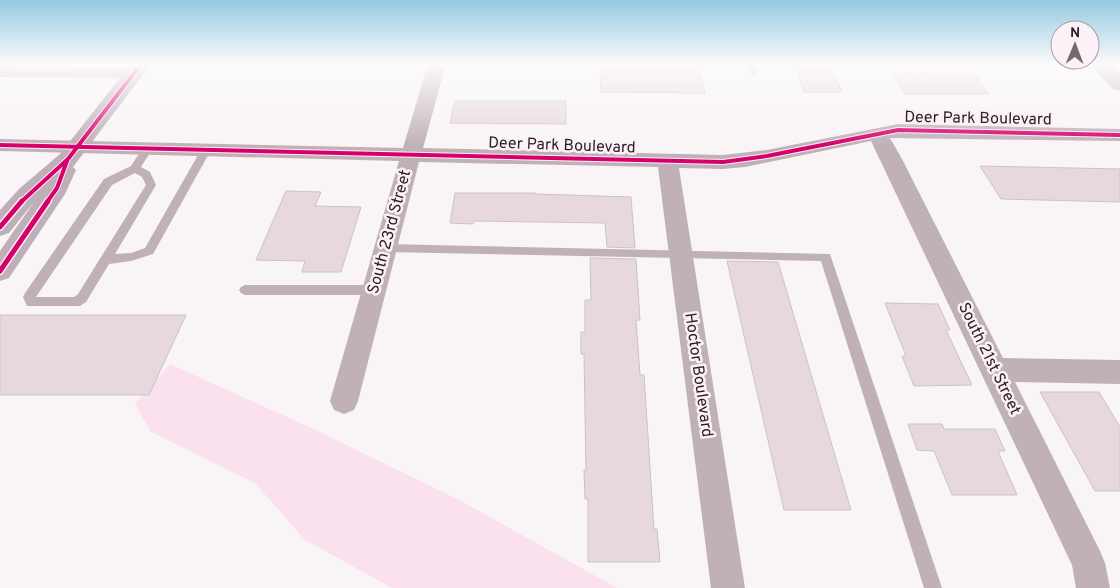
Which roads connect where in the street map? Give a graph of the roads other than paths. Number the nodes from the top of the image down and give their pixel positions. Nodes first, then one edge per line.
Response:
1 (120, 91) edge
2 (429, 91) edge
3 (877, 133) junction
4 (1120, 135) edge
5 (0, 145) edge
6 (148, 148) junction
7 (206, 150) junction
8 (73, 153) junction
9 (412, 154) junction
10 (668, 162) junction
11 (135, 168) junction
12 (0, 227) edge
13 (386, 248) junction
14 (682, 254) junction
15 (105, 260) junction
16 (0, 271) edge
17 (245, 290) dead end
18 (374, 290) junction
19 (995, 370) junction
20 (1120, 372) edge
21 (344, 401) dead end
22 (728, 588) edge
23 (933, 588) edge
24 (1093, 588) edge

1 - 8 main road
2 - 9 street, South 23rd Street
3 - 4 street, Deer Park Boulevard
3 - 10 street, Deer Park Boulevard
3 - 19 street, South 21st Street
5 - 8 street, Deer Park Boulevard
6 - 7 street, Deer Park Boulevard
6 - 8 street, Deer Park Boulevard
6 - 11 lane
7 - 9 street, Deer Park Boulevard
7 - 15 lane
8 - 12 main road
8 - 16 main road
9 - 10 street, Deer Park Boulevard
9 - 13 street, South 23rd Street
10 - 14 street, Hoctor Boulevard
11 - 15 lane
11 - 15 lane
13 - 14 lane
13 - 18 street, South 23rd Street
14 - 22 street, Hoctor Boulevard
14 - 23 lane
17 - 18 lane
18 - 21 street, South 23rd Street
19 - 20 street
19 - 24 street, South 21st Street

